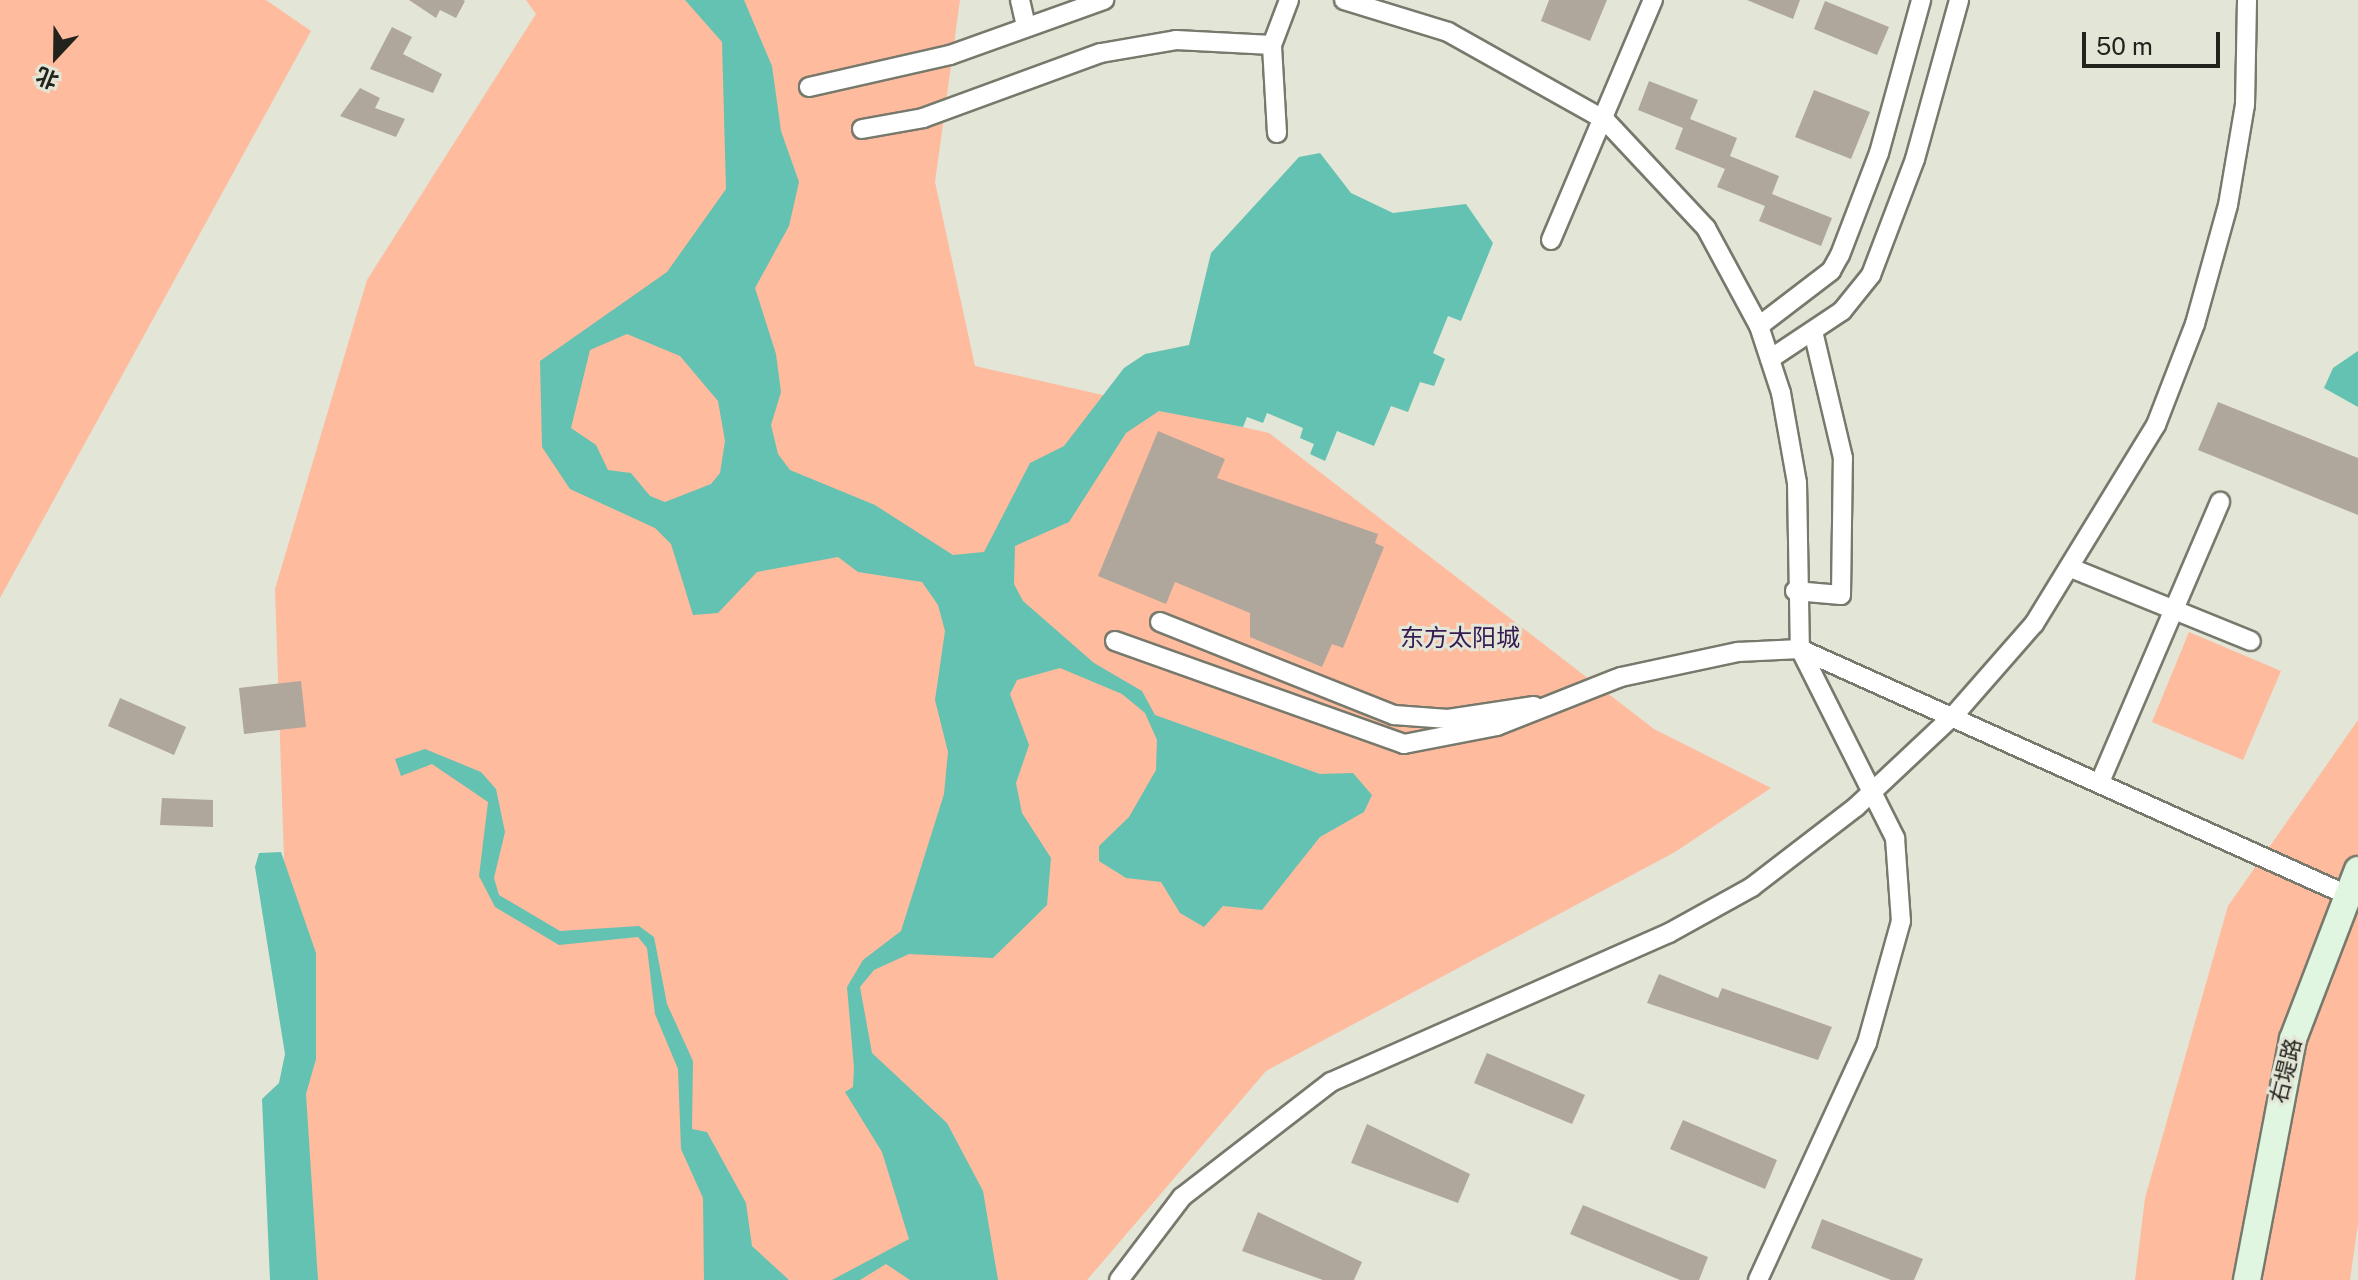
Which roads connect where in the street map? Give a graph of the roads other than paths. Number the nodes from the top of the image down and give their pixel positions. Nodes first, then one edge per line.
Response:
1 (1020, 0) edge
2 (1104, 0) edge
3 (1289, 0) edge
4 (1344, 0) edge
5 (1653, 0) edge
6 (1921, 0) edge
7 (1959, 0) edge
8 (2247, 0) edge
9 (1026, 27) junction
10 (1272, 45) junction
11 (809, 87) dead end
12 (1605, 120) junction
13 (862, 129) dead end
14 (1277, 133) dead end
15 (1551, 240) dead end
16 (1759, 326) junction
17 (1813, 331) junction
18 (1770, 359) junction
19 (2220, 502) dead end
20 (2071, 568) junction
21 (1795, 591) junction
22 (2175, 612) junction
23 (1160, 622) dead end
24 (1115, 641) dead end
25 (2251, 641) dead end
26 (1800, 649) junction
27 (1540, 705) junction
28 (1956, 713) junction
29 (2100, 782) junction
30 (1872, 792) junction
31 (2358, 870) edge
32 (2345, 894) junction
33 (1119, 1280) edge
34 (1758, 1280) edge
35 (2247, 1280) edge

1 - 9 street
2 - 9 street
3 - 10 street
4 - 12 street
5 - 12 street
6 - 16 street
7 - 17 street
8 - 20 street
9 - 11 street
10 - 13 street
10 - 14 street
12 - 15 street
12 - 16 street
16 - 18 street
17 - 18 street
17 - 21 street
18 - 21 street
19 - 22 street
20 - 22 street
20 - 28 street
21 - 26 street
22 - 25 street
22 - 29 street
23 - 27 street
24 - 27 street
26 - 27 street
26 - 28 street
26 - 30 street
28 - 29 street
28 - 30 street
29 - 32 street
30 - 33 street
30 - 34 street
31 - 32 main road, 右堤路
32 - 35 main road, 右堤路

